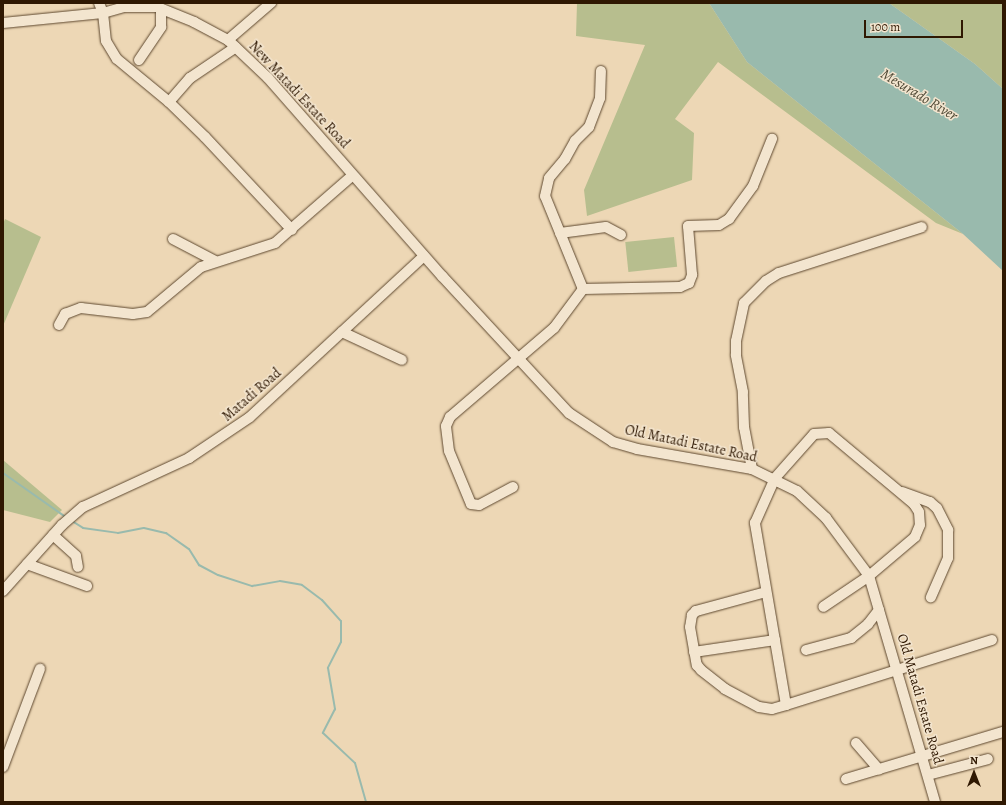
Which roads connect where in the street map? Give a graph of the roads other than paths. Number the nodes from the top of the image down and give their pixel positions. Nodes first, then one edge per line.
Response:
1 (99, 3) edge
2 (271, 3) edge
3 (159, 6) edge
4 (103, 13) junction
5 (3, 23) edge
6 (228, 40) junction
7 (236, 47) junction
8 (139, 60) dead end
9 (601, 71) dead end
10 (169, 102) junction
11 (772, 139) dead end
12 (353, 175) junction
13 (922, 227) dead end
14 (292, 230) junction
15 (560, 234) junction
16 (621, 235) dead end
17 (173, 239) dead end
18 (424, 256) junction
19 (215, 261) junction
20 (583, 289) junction
21 (59, 325) dead end
22 (342, 332) junction
23 (517, 358) junction
24 (402, 360) dead end
25 (752, 469) junction
26 (775, 478) junction
27 (513, 487) dead end
28 (899, 491) junction
29 (53, 535) junction
30 (27, 564) junction
31 (78, 567) dead end
32 (868, 576) junction
33 (87, 586) dead end
34 (4, 590) edge
35 (766, 592) junction
36 (931, 597) dead end
37 (823, 607) dead end
38 (879, 610) junction
39 (775, 640) junction
40 (992, 640) dead end
41 (806, 650) dead end
42 (694, 652) junction
43 (897, 668) junction
44 (40, 669) dead end
45 (786, 705) junction
46 (1003, 732) edge
47 (856, 743) dead end
48 (921, 756) junction
49 (988, 759) dead end
50 (3, 767) edge
51 (879, 769) junction
52 (928, 775) junction
53 (846, 780) dead end
54 (933, 802) edge

1 - 4 street
2 - 6 street
3 - 4 street, New Matadi Estate Road
3 - 6 street, New Matadi Estate Road
3 - 8 street
4 - 5 street, New Matadi Estate Road
4 - 10 street
6 - 7 street, New Matadi Estate Road
7 - 10 street
7 - 12 street, New Matadi Estate Road
9 - 15 street
10 - 14 street
11 - 20 street
12 - 14 street
12 - 18 street, New Matadi Estate Road
13 - 25 street
14 - 19 street
15 - 16 street
15 - 20 street
17 - 19 street
18 - 22 street, Matadi Road
18 - 23 street, Old Matadi Estate Road
19 - 21 street
20 - 23 street
22 - 24 street
22 - 29 street, Matadi Road
23 - 25 street, Old Matadi Estate Road
23 - 27 street
25 - 26 street, Old Matadi Estate Road
26 - 28 street
26 - 32 street, Old Matadi Estate Road
26 - 35 street
28 - 32 street
28 - 36 street
29 - 30 street
29 - 31 street
30 - 33 street
30 - 34 street
32 - 37 street
32 - 38 street, Old Matadi Estate Road
35 - 39 street
35 - 42 street
38 - 41 street
38 - 43 street, Old Matadi Estate Road
39 - 42 street
39 - 45 street
40 - 43 street
42 - 45 street
43 - 45 street
43 - 48 street, Old Matadi Estate Road
44 - 50 street
46 - 48 street
47 - 51 street
48 - 51 street
48 - 52 street, Old Matadi Estate Road
49 - 52 street
51 - 53 street
52 - 54 street, Old Matadi Estate Road

